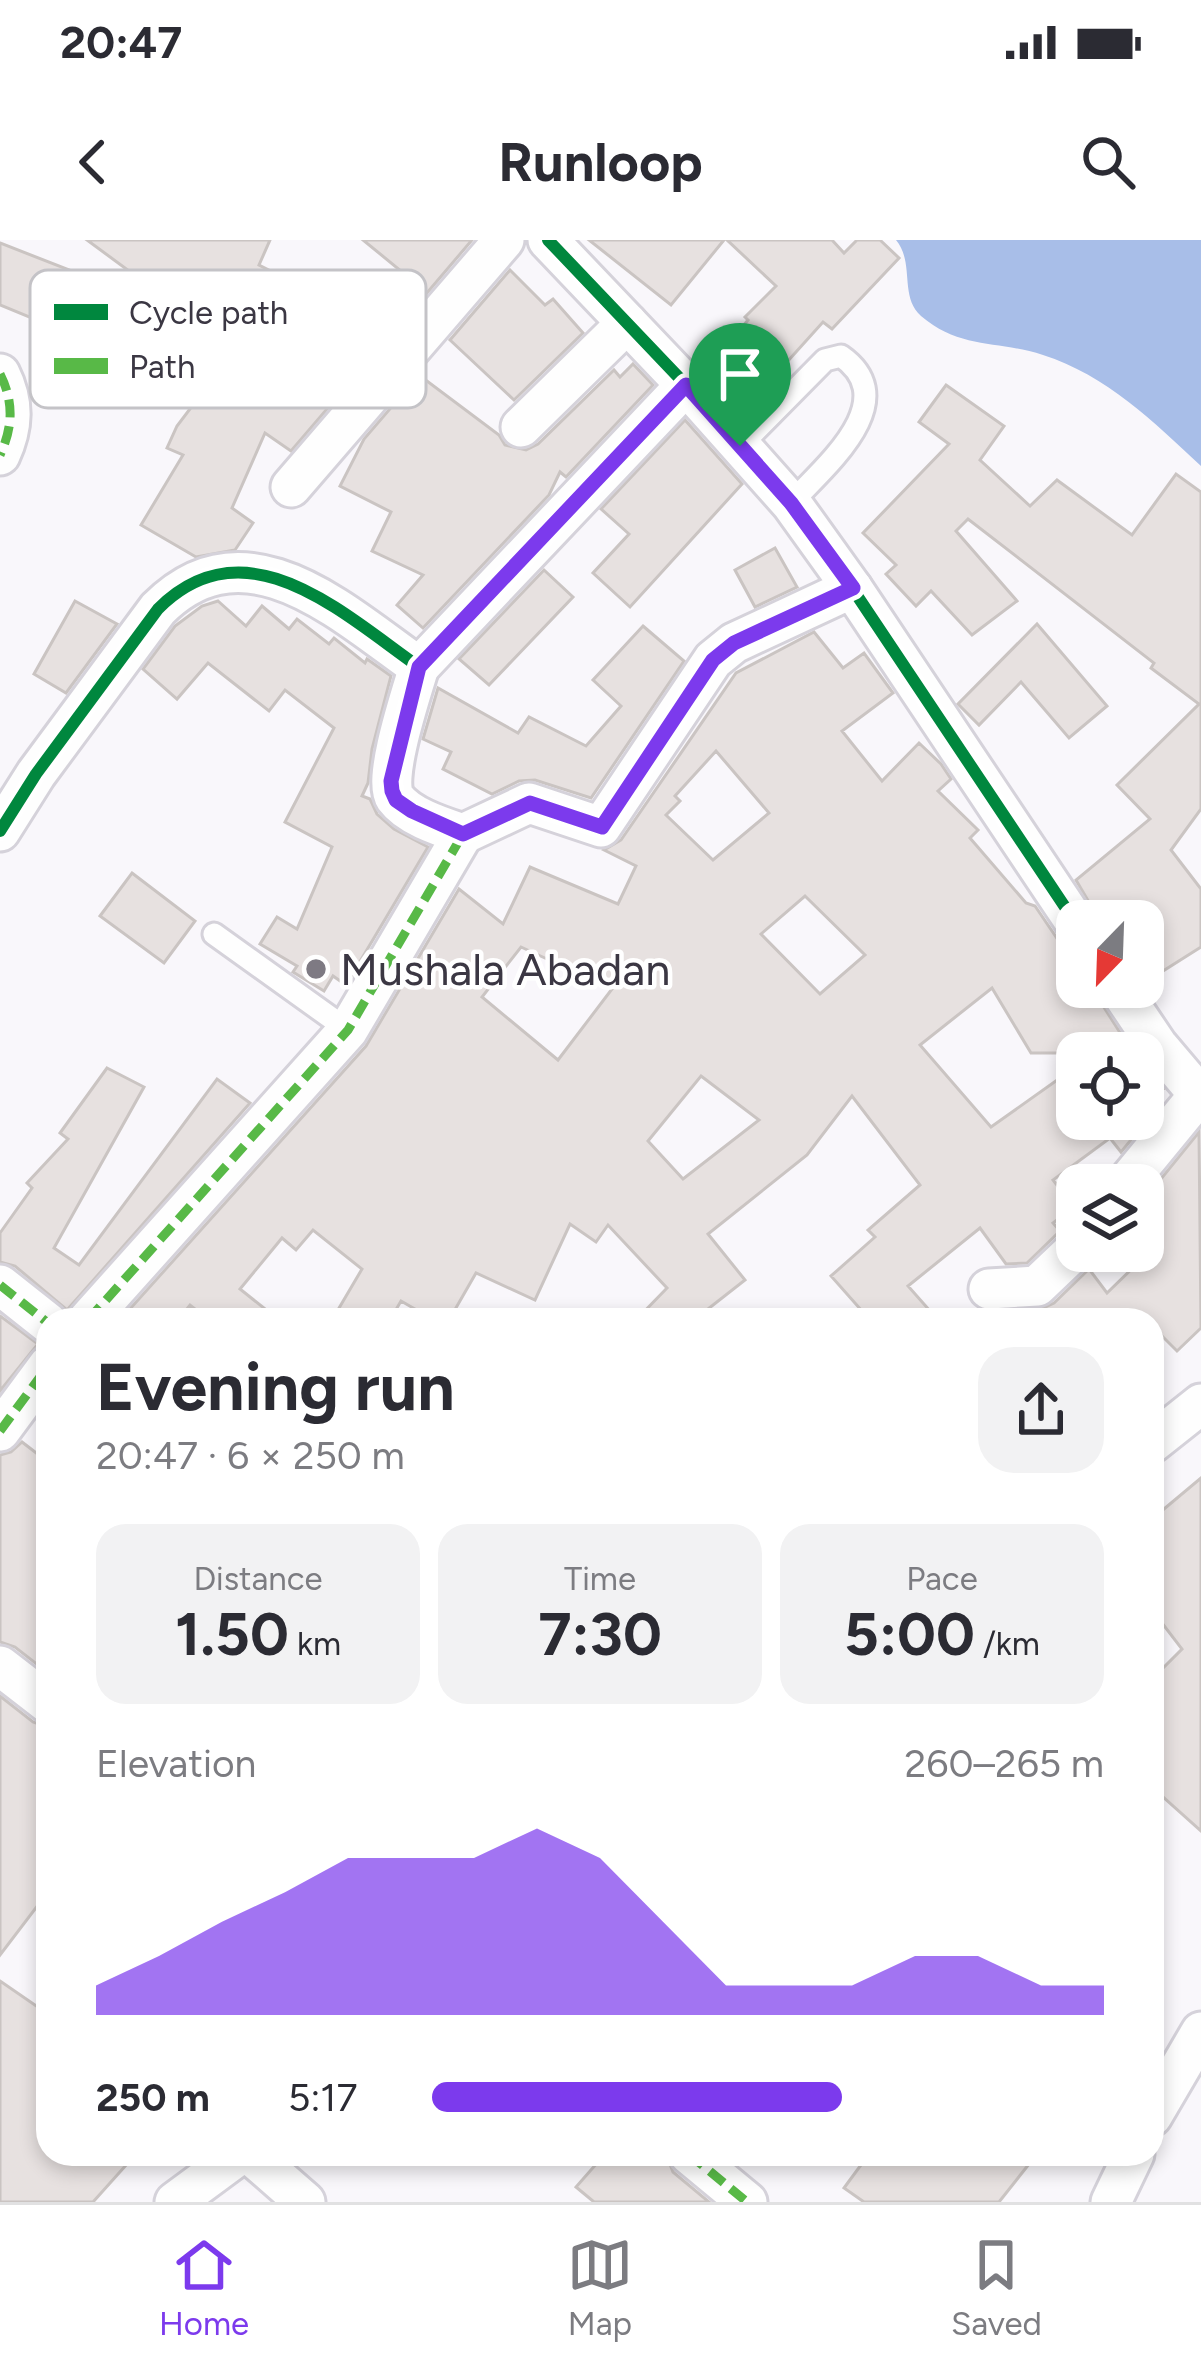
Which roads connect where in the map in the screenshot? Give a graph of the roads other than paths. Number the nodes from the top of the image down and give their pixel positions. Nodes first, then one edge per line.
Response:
1 (504, 240) edge
2 (548, 240) edge
3 (627, 323) junction
4 (426, 330) edge
5 (0, 374) edge
6 (686, 385) junction
7 (359, 408) edge
8 (521, 427) dead end
9 (740, 446) junction
10 (0, 455) edge
11 (291, 487) dead end
12 (791, 503) junction
13 (853, 588) junction
14 (419, 667) junction
15 (0, 831) edge
16 (463, 834) junction
17 (1060, 900) edge
18 (214, 934) dead end
19 (1132, 1008) edge
20 (348, 1030) junction
21 (1200, 1096) edge
22 (1143, 1164) edge
23 (1056, 1268) edge
24 (0, 1286) edge
25 (989, 1289) dead end
26 (99, 1308) edge
27 (36, 1314) edge
28 (36, 1382) edge
29 (1201, 1404) edge
30 (0, 1431) edge
31 (1164, 1433) edge
32 (0, 1666) edge
33 (36, 1694) edge
34 (1201, 2032) edge
35 (1164, 2095) edge
36 (224, 2166) edge
37 (264, 2166) edge
38 (704, 2166) edge
39 (1128, 2166) edge
40 (175, 2202) edge
41 (305, 2202) edge
42 (747, 2202) edge
43 (1112, 2202) edge

1 - 4 street
2 - 3 street
3 - 6 street
3 - 8 street
5 - 10 street
6 - 9 street
6 - 14 street
7 - 11 street
9 - 12 street
9 - 12 lane
12 - 13 street
13 - 16 street
13 - 17 street
14 - 15 street
14 - 16 street
16 - 20 street
18 - 20 lane
19 - 21 street
20 - 26 street
21 - 22 street
23 - 25 street
24 - 27 street
28 - 30 street
29 - 31 street
32 - 33 street
34 - 35 street
36 - 40 street
37 - 41 street
38 - 42 street
39 - 43 street

